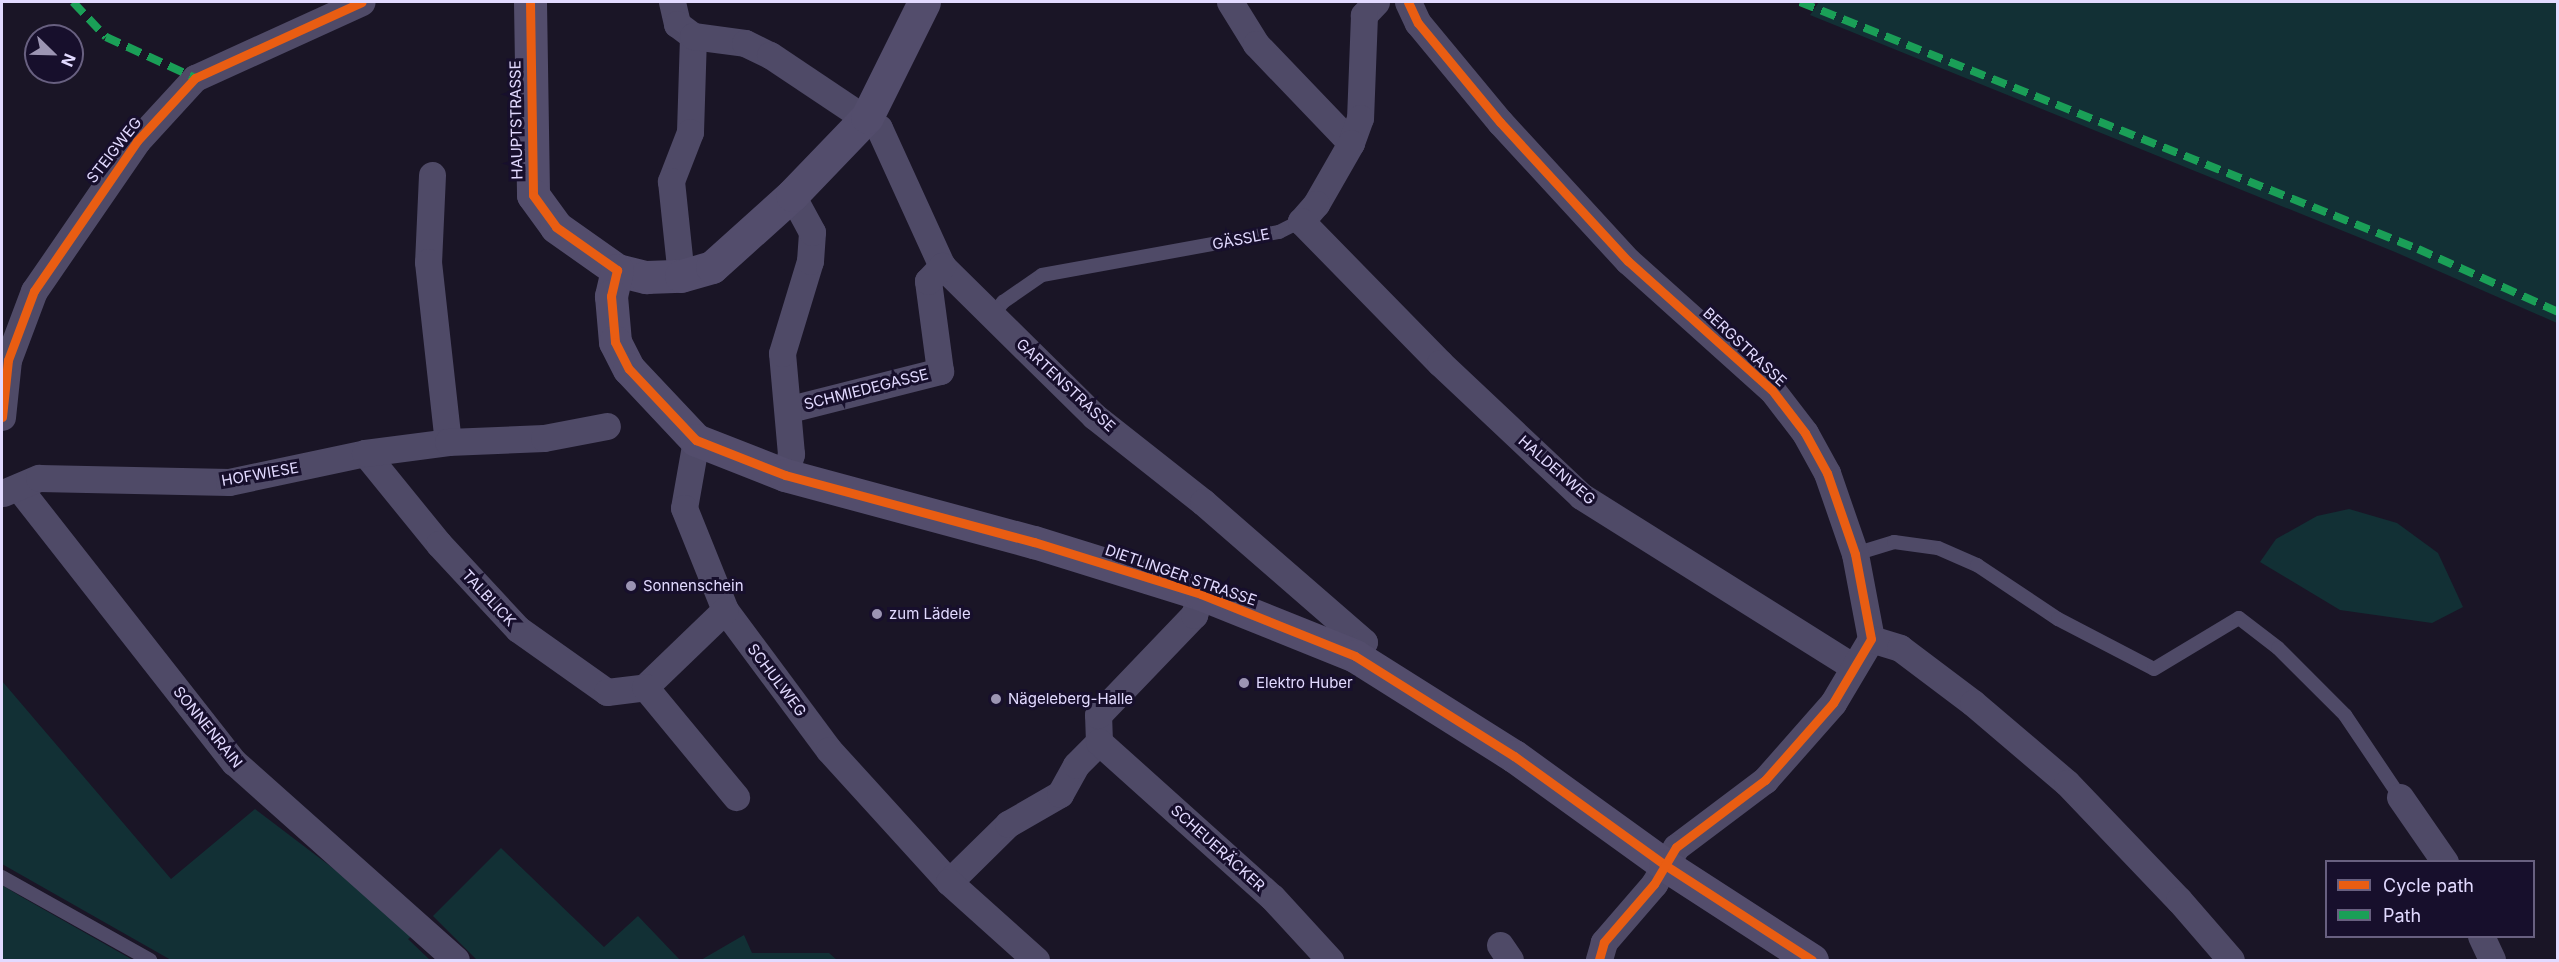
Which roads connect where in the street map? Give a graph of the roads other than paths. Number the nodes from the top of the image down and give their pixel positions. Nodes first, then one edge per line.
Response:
1 (362, 2) edge
2 (530, 2) edge
3 (672, 2) edge
4 (924, 2) edge
5 (1230, 2) edge
6 (1376, 2) edge
7 (1408, 2) edge
8 (693, 36) junction
9 (867, 117) junction
10 (1351, 143) junction
11 (432, 175) dead end
12 (792, 195) junction
13 (1301, 221) junction
14 (942, 266) junction
15 (617, 270) junction
16 (681, 276) junction
17 (992, 316) junction
18 (790, 409) junction
19 (2, 417) edge
20 (607, 426) dead end
21 (696, 440) junction
22 (448, 442) junction
23 (366, 453) junction
24 (785, 475) junction
25 (10, 490) edge
26 (1855, 554) junction
27 (1201, 594) junction
28 (725, 609) junction
29 (1870, 639) junction
30 (1355, 657) junction
31 (1854, 667) junction
32 (645, 687) junction
33 (1099, 742) junction
34 (736, 797) dead end
35 (2400, 797) joint
36 (2444, 860) edge
37 (1665, 865) junction
38 (2, 877) edge
39 (950, 882) junction
40 (2482, 938) edge
41 (150, 960) edge
42 (456, 960) edge
43 (1036, 960) edge
44 (1330, 960) edge
45 (1599, 960) edge
46 (1812, 960) edge
47 (2231, 960) edge
48 (2492, 960) edge

1 - 19 street, STEIGWEG
2 - 15 street, HAUPTSTRASSE
3 - 8 street
4 - 9 street, HAUPTSTRASSE
5 - 10 street
6 - 10 street, GÄSSLE
7 - 26 street, BERGSTRASSE
8 - 9 street
8 - 16 street
9 - 12 street, HAUPTSTRASSE
9 - 14 street, GARTENSTRASSE
10 - 13 street, GÄSSLE
11 - 22 street
12 - 16 street, HAUPTSTRASSE
12 - 18 street
13 - 17 lane, GÄSSLE
13 - 31 street, HALDENWEG
14 - 17 street, GARTENSTRASSE
14 - 18 street, SCHMIEDEGASSE
15 - 16 street, HAUPTSTRASSE
15 - 21 street, DIETLINGER STRASSE
17 - 30 street, GARTENSTRASSE
18 - 24 street
20 - 22 street, HOFWIESE
21 - 24 street, DIETLINGER STRASSE
21 - 28 street, SCHULWEG
22 - 23 street, HOFWIESE
23 - 25 street, HOFWIESE
23 - 32 street, TALBLICK
24 - 27 street, DIETLINGER STRASSE
25 - 42 street, SONNENRAIN
26 - 29 street, BERGSTRASSE
26 - 35 lane
27 - 30 street, DIETLINGER STRASSE
27 - 33 street
28 - 32 street
28 - 39 street, SCHULWEG
29 - 31 street
29 - 47 street
30 - 37 street, DIETLINGER STRASSE
31 - 37 street
32 - 34 street
33 - 39 street
33 - 44 street, SCHEUERÄCKER
35 - 36 street
37 - 45 street
37 - 46 street, DIETLINGER STRASSE
38 - 41 lane
39 - 43 street, SCHULWEG
40 - 48 street

